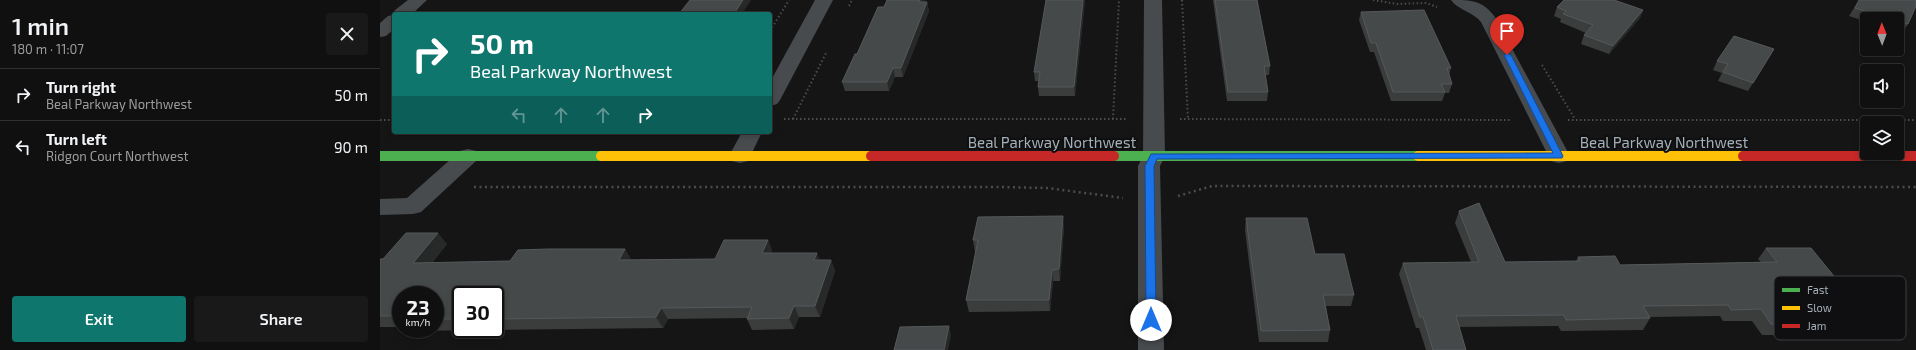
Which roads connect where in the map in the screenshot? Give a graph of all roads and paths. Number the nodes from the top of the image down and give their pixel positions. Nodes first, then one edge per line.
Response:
1 (418, 0) edge
2 (789, 0) edge
3 (824, 0) edge
4 (852, 0) edge
5 (1119, 0) edge
6 (1153, 0) edge
7 (1182, 0) edge
8 (1373, 0) edge
9 (1452, 4) edge
10 (849, 7) dead end
11 (403, 12) edge
12 (392, 22) edge
13 (772, 29) edge
14 (380, 32) edge
15 (828, 49) dead end
16 (772, 96) edge
17 (1507, 115) dead end
18 (778, 119) dead end
19 (793, 119) junction
20 (1113, 119) junction
21 (1154, 119) junction
22 (1188, 119) junction
23 (380, 120) edge
24 (392, 120) edge
25 (1509, 120) junction
26 (1540, 120) junction
27 (1916, 120) edge
28 (751, 134) edge
29 (380, 156) edge
30 (468, 156) junction
31 (740, 156) junction
32 (1154, 156) junction
33 (1559, 156) junction
34 (1916, 156) edge
35 (1916, 187) edge
36 (433, 188) junction
37 (1150, 198) junction
38 (380, 206) edge
39 (1151, 350) edge

1 - 11 street
2 - 13 path
3 - 16 street
4 - 10 path
5 - 20 path
6 - 21 street
7 - 22 path
8 - 9 path
9 - 26 street
12 - 14 street
15 - 19 path
17 - 25 path
18 - 19 path
19 - 20 path
20 - 21 path
21 - 22 path
21 - 32 street
22 - 25 path
23 - 24 path
25 - 26 path
26 - 27 path
26 - 33 street
28 - 31 street
29 - 30 main road, Beal Parkway Northwest
30 - 31 main road, Beal Parkway Northwest
30 - 36 street
31 - 32 main road, Beal Parkway Northwest
32 - 33 main road, Beal Parkway Northwest
32 - 37 street
33 - 34 main road, Beal Parkway Northwest
35 - 37 path
36 - 37 path
36 - 38 street
37 - 39 street

